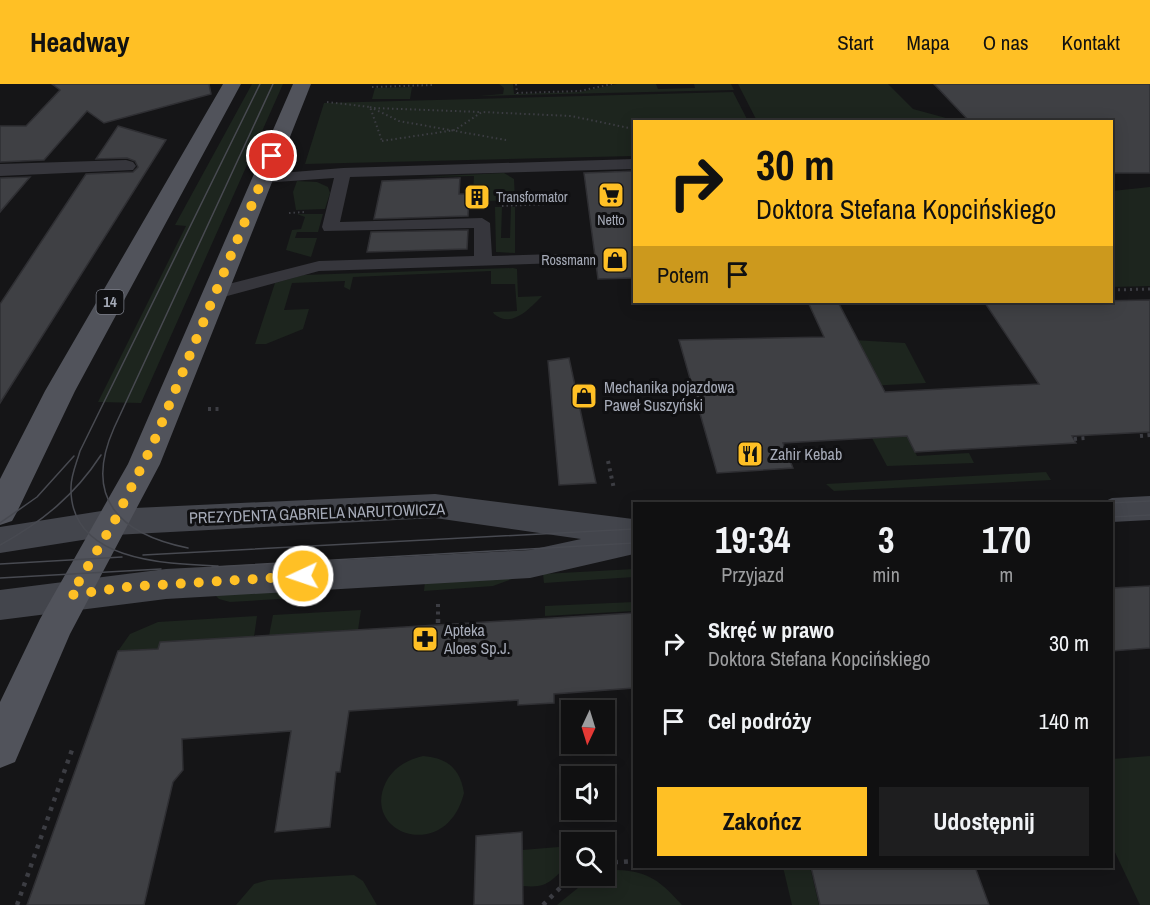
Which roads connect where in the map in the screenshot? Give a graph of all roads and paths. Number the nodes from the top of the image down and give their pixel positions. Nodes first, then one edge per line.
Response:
1 (232, 84) edge
2 (302, 84) edge
3 (516, 84) edge
4 (612, 84) edge
5 (379, 85) edge
6 (433, 85) edge
7 (372, 87) dead end
8 (323, 101) dead end
9 (370, 107) junction
10 (485, 112) junction
11 (628, 128) dead end
12 (455, 130) junction
13 (381, 141) junction
14 (513, 142) dead end
15 (392, 143) dead end
16 (633, 164) edge
17 (126, 166) dead end
18 (0, 170) edge
19 (344, 173) junction
20 (262, 178) junction
21 (330, 227) junction
22 (554, 259) dead end
23 (483, 261) junction
24 (319, 266) junction
25 (1150, 289) edge
26 (1113, 290) edge
27 (216, 293) junction
28 (221, 409) dead end
29 (208, 410) dead end
30 (1150, 435) edge
31 (1140, 436) dead end
32 (1086, 438) dead end
33 (1074, 439) dead end
34 (608, 461) dead end
35 (614, 489) dead end
36 (1150, 507) edge
37 (1113, 510) edge
38 (0, 512) edge
39 (114, 522) junction
40 (633, 532) edge
41 (0, 540) edge
42 (633, 541) edge
43 (71, 595) junction
44 (438, 597) dead end
45 (0, 605) edge
46 (438, 625) dead end
47 (74, 747) dead end
48 (0, 748) edge
49 (633, 861) edge
50 (615, 862) edge
51 (562, 886) edge
52 (17, 905) edge
53 (543, 905) edge

1 - 38 main road, 14
2 - 20 main road
3 - 4 path
5 - 6 path
5 - 7 path
8 - 9 path
9 - 10 path
9 - 12 path
9 - 13 path
10 - 11 path
10 - 12 path
12 - 13 path
12 - 14 path
13 - 15 path
16 - 19 lane
17 - 18 street
19 - 20 lane
19 - 21 lane
20 - 27 main road
21 - 23 lane
21 - 24 lane
22 - 23 lane
23 - 24 lane
24 - 27 lane
25 - 26 path
27 - 39 main road
28 - 29 path
30 - 31 path
32 - 33 path
34 - 35 path
36 - 37 street
39 - 40 street, PREZYDENTA GABRIELA NARUTOWICZA
39 - 41 street, PREZYDENTA GABRIELA NARUTOWICZA
39 - 43 main road
42 - 43 street
43 - 45 street
43 - 48 main road
44 - 46 path
47 - 52 path
49 - 50 path
51 - 53 path

